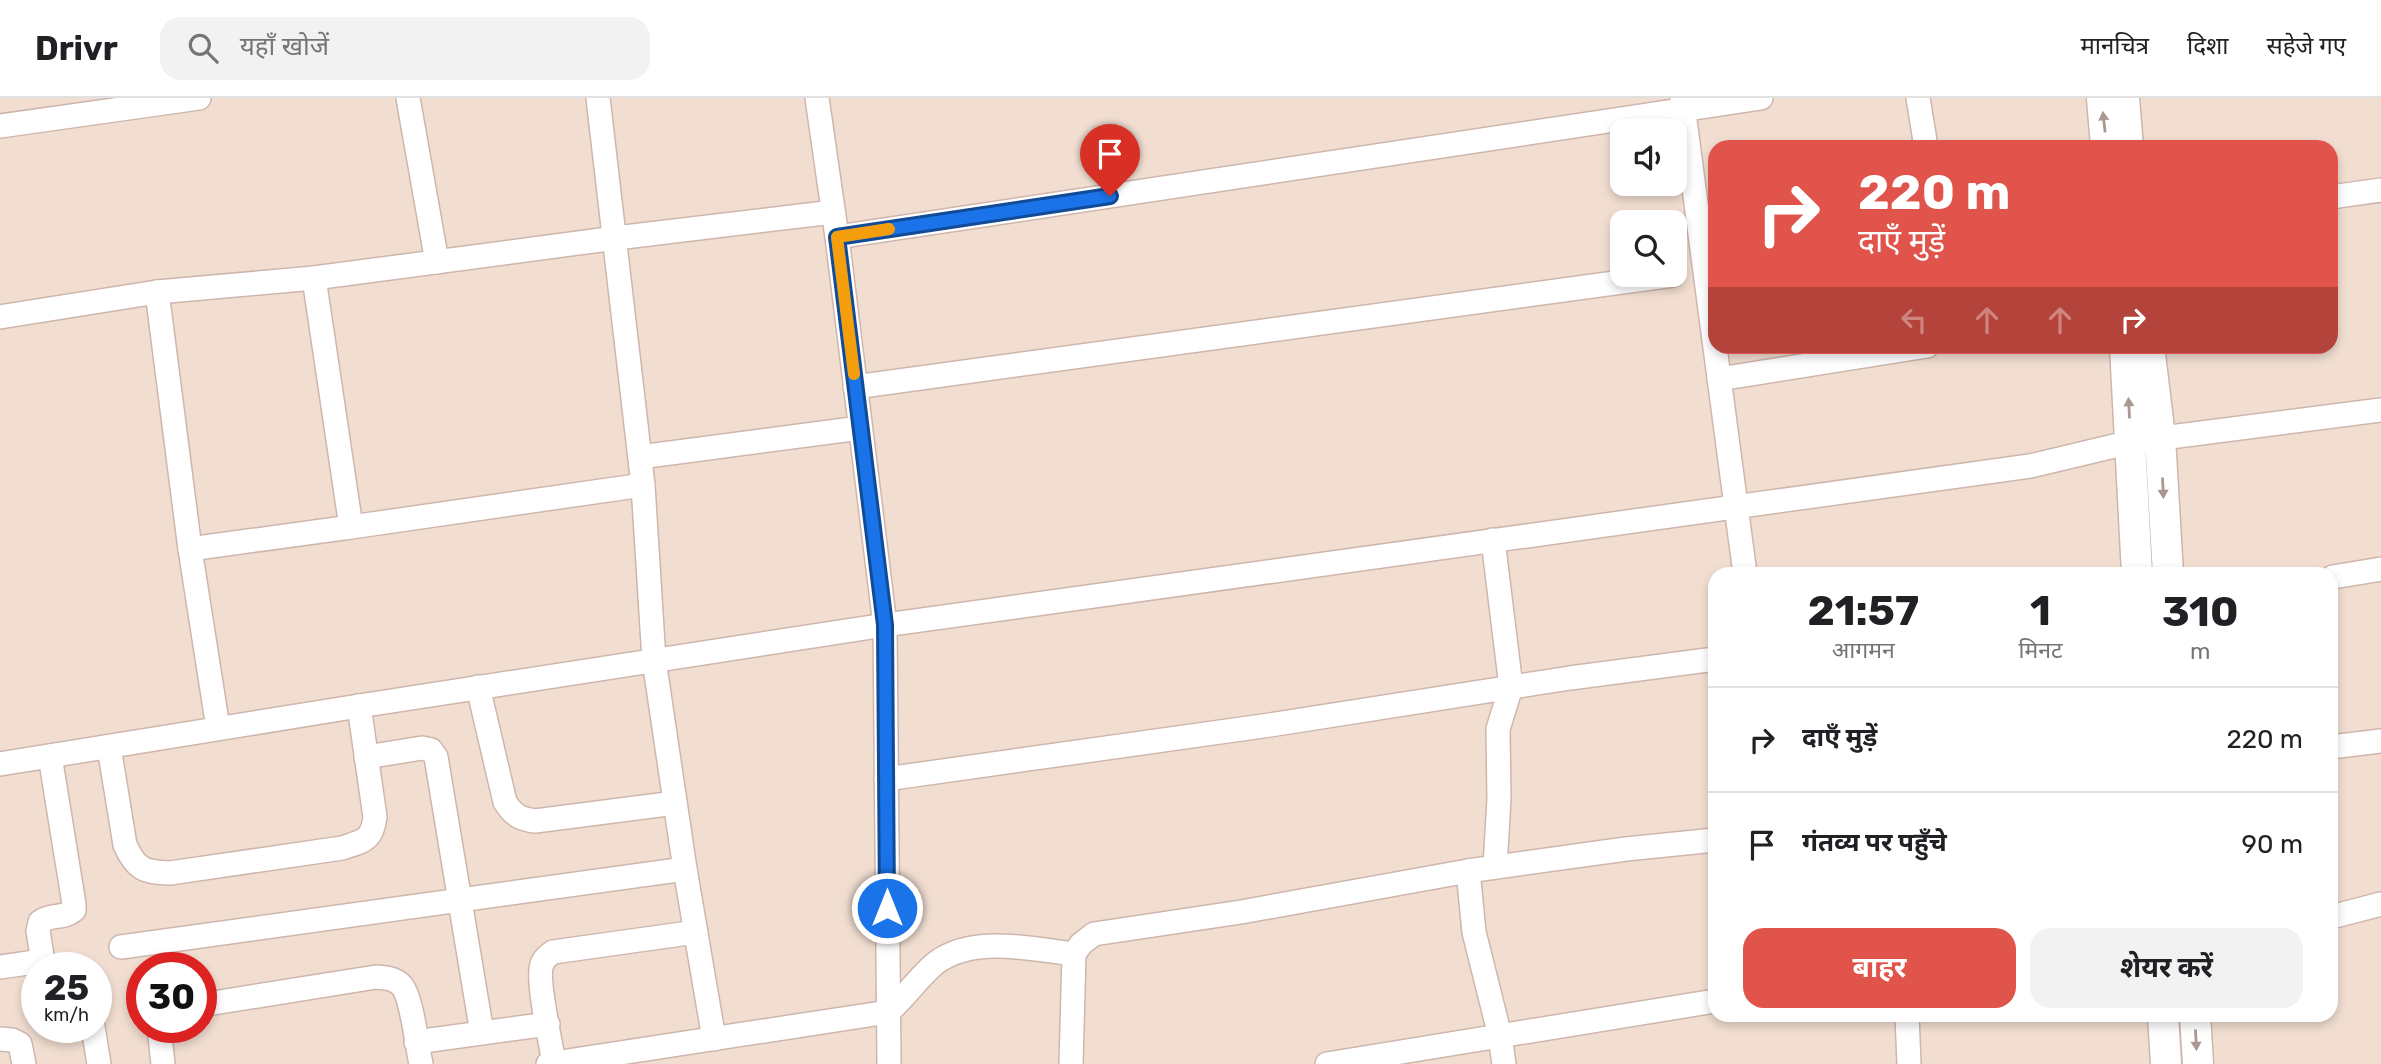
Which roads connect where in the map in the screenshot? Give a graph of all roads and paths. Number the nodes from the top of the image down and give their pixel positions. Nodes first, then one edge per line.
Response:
1 (198, 98) edge
2 (408, 98) edge
3 (598, 98) edge
4 (817, 98) edge
5 (1760, 98) edge
6 (1918, 98) edge
7 (2102, 98) edge
8 (2124, 98) edge
9 (1683, 103) edge
10 (0, 126) edge
11 (1925, 140) edge
12 (2105, 140) edge
13 (2127, 140) edge
14 (2381, 190) edge
15 (2338, 196) edge
16 (833, 212) junction
17 (1706, 215) edge
18 (837, 237) junction
19 (616, 238) junction
20 (438, 262) junction
21 (1705, 270) junction
22 (1687, 273) edge
23 (314, 278) junction
24 (1610, 284) edge
25 (158, 292) junction
26 (1708, 293) edge
27 (0, 317) edge
28 (1716, 354) edge
29 (1877, 354) edge
30 (2126, 354) edge
31 (2150, 354) edge
32 (1719, 379) junction
33 (855, 387) junction
34 (2381, 410) edge
35 (860, 428) junction
36 (2160, 437) junction
37 (2131, 442) junction
38 (640, 457) junction
39 (643, 485) junction
40 (1736, 506) junction
41 (351, 527) junction
42 (1493, 540) junction
43 (190, 549) junction
44 (1744, 567) edge
45 (2137, 567) edge
46 (2168, 567) edge
47 (2381, 569) edge
48 (2338, 576) edge
49 (885, 625) junction
50 (654, 660) junction
51 (1708, 660) edge
52 (478, 687) junction
53 (1511, 687) junction
54 (359, 706) junction
55 (218, 728) junction
56 (2381, 741) edge
57 (2338, 746) edge
58 (109, 747) junction
59 (50, 757) junction
60 (366, 757) junction
61 (0, 764) edge
62 (886, 779) junction
63 (675, 803) junction
64 (1708, 841) edge
65 (1495, 867) junction
66 (685, 869) junction
67 (1468, 870) junction
68 (461, 900) junction
69 (2381, 904) edge
70 (2338, 915) edge
71 (696, 932) junction
72 (121, 947) dead end
73 (41, 952) edge
74 (1074, 954) junction
75 (21, 966) edge
76 (0, 967) edge
77 (217, 1002) edge
78 (1708, 1002) edge
79 (888, 1012) junction
80 (1907, 1022) edge
81 (2163, 1022) edge
82 (2194, 1022) edge
83 (548, 1024) junction
84 (482, 1033) junction
85 (1500, 1036) junction
86 (0, 1039) edge
87 (714, 1039) junction
88 (96, 1043) edge
89 (161, 1043) edge
90 (419, 1053) edge
91 (554, 1063) edge
92 (24, 1064) edge
93 (99, 1064) edge
94 (163, 1064) edge
95 (548, 1064) edge
96 (888, 1064) edge
97 (1071, 1064) edge
98 (1327, 1064) edge
99 (1504, 1064) edge
100 (1909, 1064) edge
101 (2165, 1064) edge
102 (2197, 1064) edge

1 - 10 street
2 - 20 street
3 - 19 street
4 - 16 street
5 - 9 street
6 - 11 street
12 -> 7 street
8 - 13 street
9 - 17 street
9 - 18 street
14 - 15 street
16 - 18 street
16 - 19 street
17 - 21 street
18 - 33 street
19 - 20 street
19 - 38 street
20 - 23 street
21 - 22 street
21 - 26 street
23 - 25 street
23 - 41 street
24 - 33 street
25 - 27 street
25 - 43 street
28 - 32 street
29 - 32 street
37 -> 30 street
31 - 36 street
32 - 40 street
33 - 35 street
34 - 36 street
35 - 38 street
35 - 49 street
36 - 37 street
36 -> 46 street
37 - 40 street
37 - 45 street
38 - 39 street
39 - 41 street
39 - 50 street
40 - 42 street
40 - 44 street
41 - 43 street
42 - 49 street
42 - 53 street
43 - 55 street
47 - 48 street
49 - 50 street
49 - 62 street
50 - 52 street
50 - 63 street
51 - 53 street
52 - 54 street
52 - 63 street
53 - 62 street
53 - 65 street
54 - 55 street
54 - 60 street
55 - 58 street
56 - 57 street
58 - 59 street
58 - 60 street
59 - 61 street
59 - 73 street
60 - 68 street
62 - 79 street
63 - 66 street
64 - 65 street
65 - 67 street
66 - 68 street
66 - 71 street
67 - 74 street
67 - 85 street
68 - 72 street
68 - 84 street
69 - 70 street
71 - 83 street
71 - 87 street
74 - 79 street
74 - 97 street
75 - 76 street
77 - 90 street
78 - 85 street
79 - 87 street
79 - 96 street
80 - 100 street
81 - 101 street
82 -> 102 street
83 - 84 street
83 - 91 street
84 - 90 street
85 - 98 street
85 - 99 street
86 - 92 street
87 - 91 street
88 - 93 street
89 - 94 street
91 - 95 street

